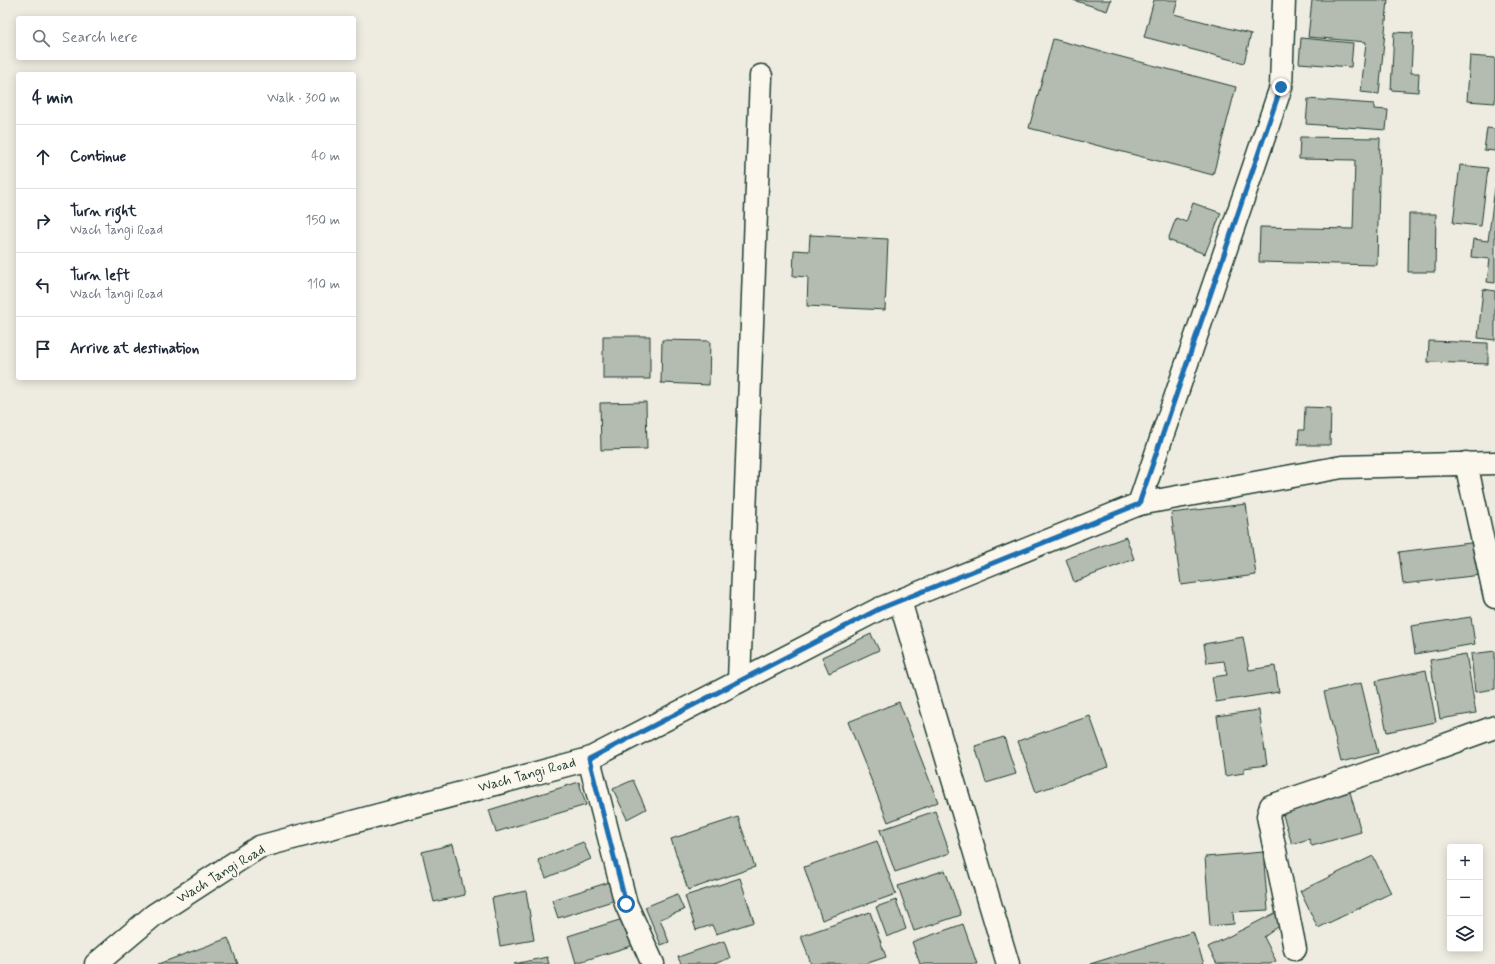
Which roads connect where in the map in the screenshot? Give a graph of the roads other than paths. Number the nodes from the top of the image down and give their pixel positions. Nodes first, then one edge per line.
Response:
1 (1284, 0) edge
2 (761, 76) dead end
3 (1466, 463) junction
4 (1495, 463) edge
5 (1139, 504) junction
6 (1495, 597) edge
7 (900, 601) junction
8 (739, 681) junction
9 (1495, 727) edge
10 (589, 759) junction
11 (1295, 949) dead end
12 (96, 964) edge
13 (653, 964) edge
14 (1008, 964) edge

1 - 5 street
2 - 8 street
3 - 4 street, Wach Tangi Road
3 - 5 street, Wach Tangi Road
3 - 6 street
5 - 7 street, Wach Tangi Road
7 - 8 street, Wach Tangi Road
7 - 14 street
8 - 10 street, Wach Tangi Road
9 - 11 street
10 - 12 street, Wach Tangi Road
10 - 13 street

